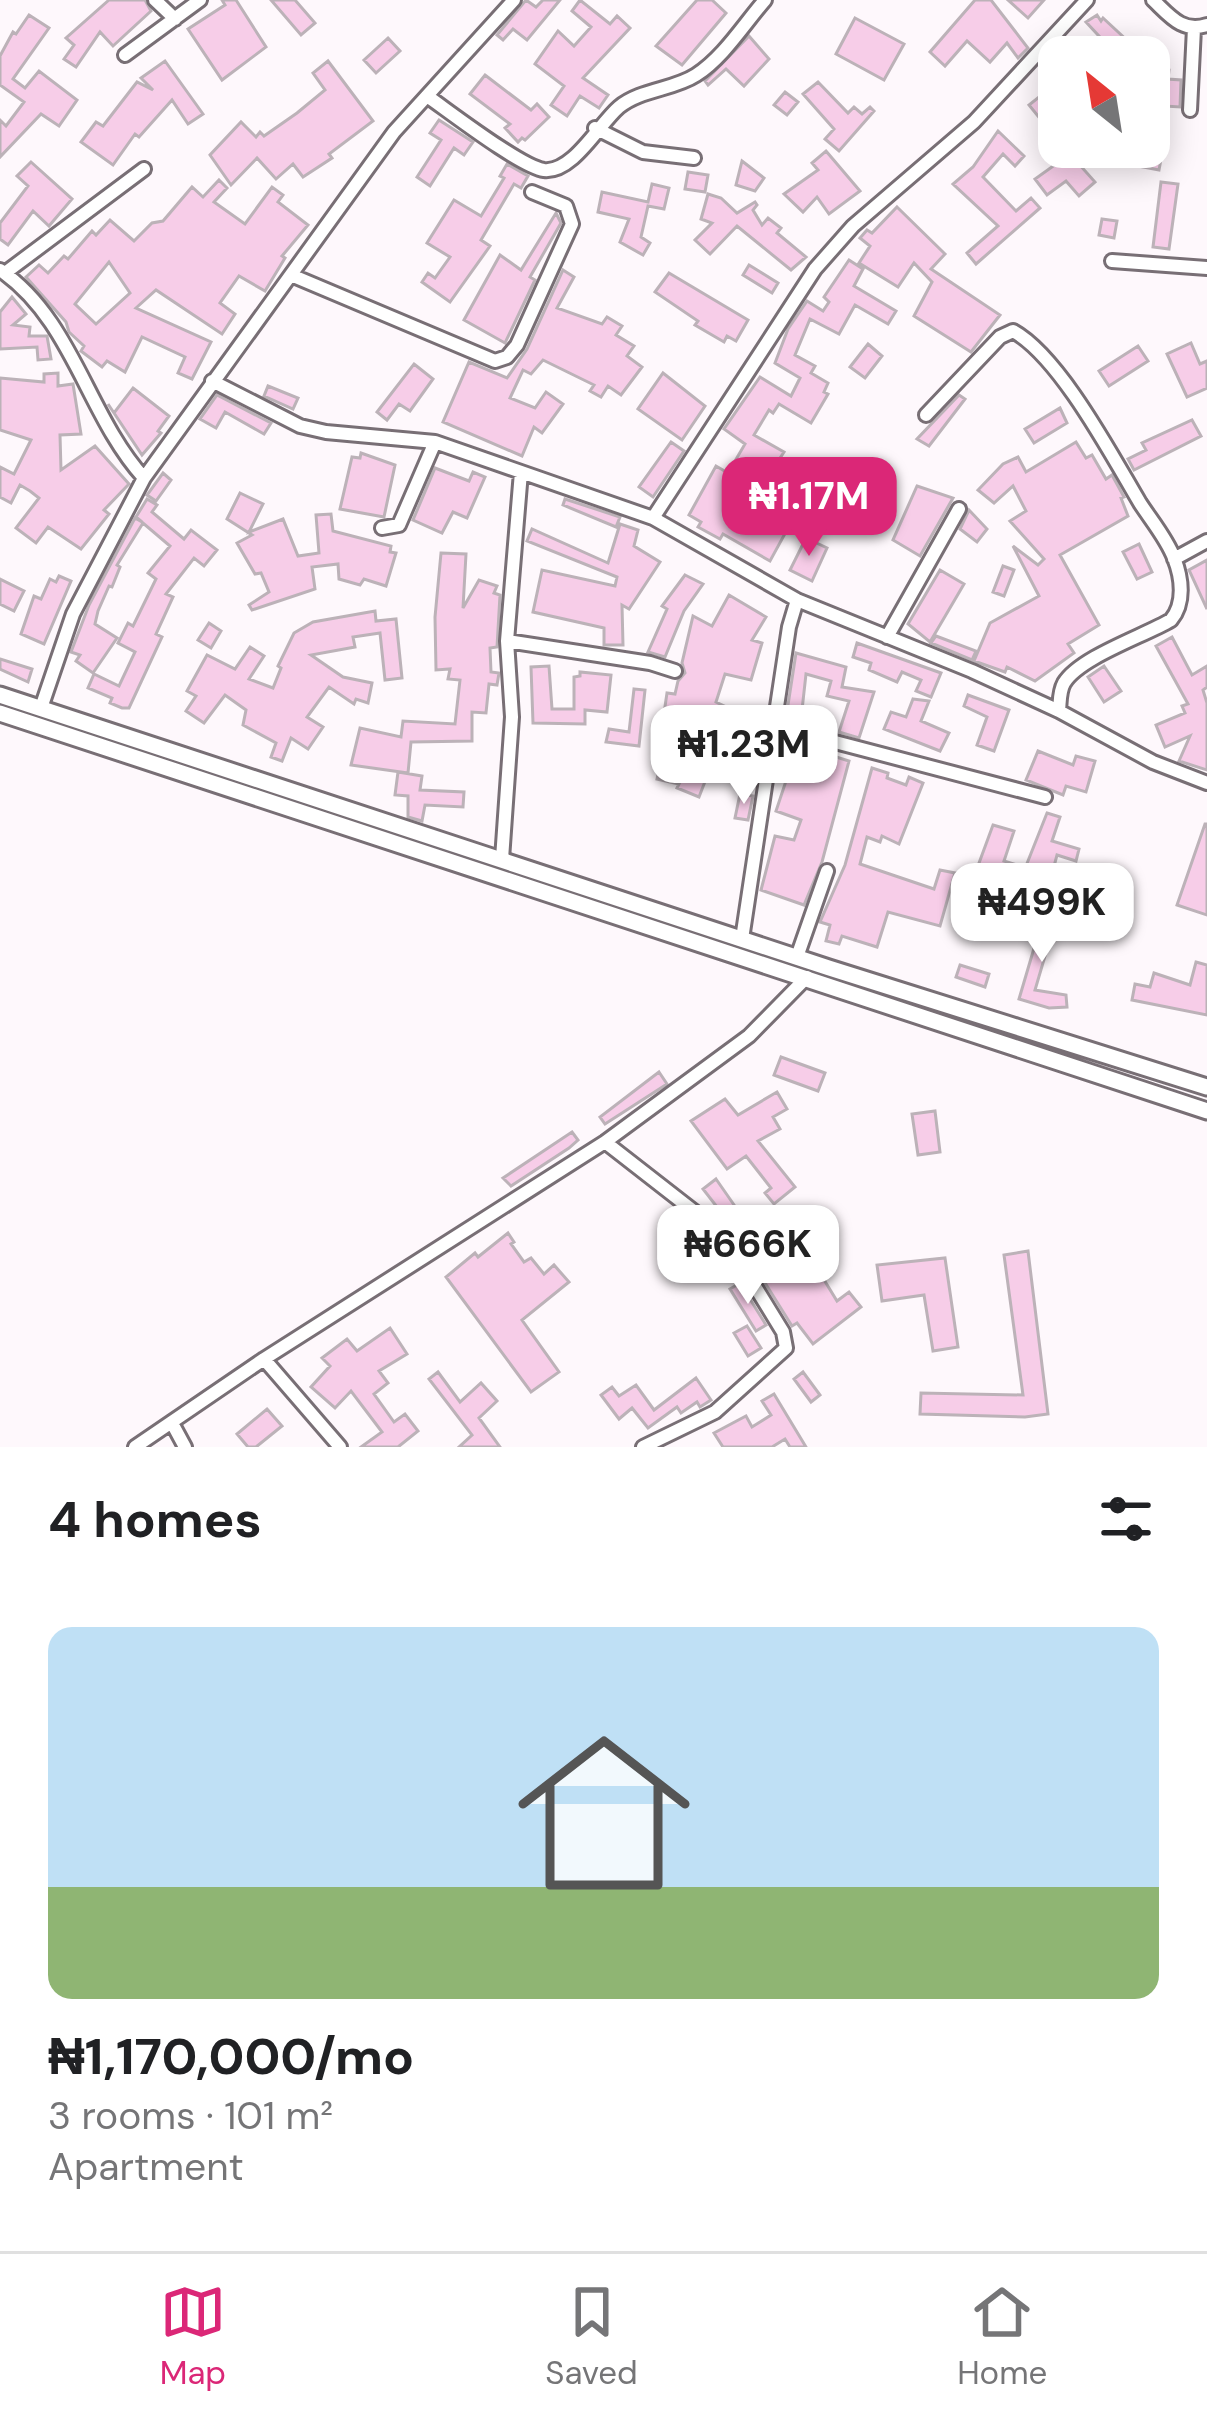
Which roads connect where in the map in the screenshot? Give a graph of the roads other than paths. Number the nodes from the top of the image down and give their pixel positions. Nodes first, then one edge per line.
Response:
1 (155, 0) edge
2 (200, 0) edge
3 (765, 0) edge
4 (1087, 0) edge
5 (1153, 0) edge
6 (510, 1) edge
7 (175, 19) junction
8 (1200, 27) edge
9 (125, 55) dead end
10 (427, 96) junction
11 (1190, 110) dead end
12 (595, 128) junction
13 (694, 158) dead end
14 (144, 169) dead end
15 (532, 192) dead end
16 (1112, 260) dead end
17 (1207, 268) edge
18 (3, 272) edge
19 (291, 275) junction
20 (212, 381) junction
21 (926, 415) dead end
22 (435, 442) junction
23 (521, 472) junction
24 (144, 478) junction
25 (959, 509) dead end
26 (653, 518) junction
27 (382, 529) dead end
28 (1207, 541) edge
29 (1174, 559) junction
30 (797, 600) junction
31 (886, 637) junction
32 (507, 641) junction
33 (675, 671) dead end
34 (0, 694) edge
35 (41, 708) junction
36 (1058, 711) junction
37 (0, 713) edge
38 (774, 726) junction
39 (1207, 783) edge
40 (1045, 797) dead end
41 (502, 859) junction
42 (826, 872) dead end
43 (742, 939) junction
44 (797, 957) junction
45 (807, 977) junction
46 (1207, 1087) edge
47 (1207, 1111) edge
48 (605, 1142) junction
49 (264, 1359) junction
50 (172, 1423) junction
51 (135, 1447) edge
52 (185, 1447) edge
53 (340, 1447) edge
54 (643, 1447) edge

1 - 7 street
2 - 7 street
3 - 12 street
4 - 26 street
5 - 8 street
6 - 10 street
7 - 9 street
8 - 11 street
10 - 12 street
10 - 19 street
12 - 13 street
14 - 18 street
15 - 19 street
16 - 17 street
18 - 24 street
19 - 20 street
20 - 22 street
20 - 24 street
21 - 29 street
22 - 23 street
22 - 27 street
23 - 26 street
23 - 32 street
24 - 35 street
25 - 31 street
26 - 30 street
28 - 29 street
29 - 36 street
30 - 31 street
30 - 38 street
31 - 36 street
32 - 33 street
32 - 41 street
34 - 35 street
35 - 41 street
36 - 39 street
37 - 45 street
38 - 40 street
38 - 43 street
41 - 43 street
42 - 44 street
43 - 44 street
44 - 46 street
45 - 47 street
45 - 48 street
48 - 49 street
48 - 54 street
49 - 50 street
49 - 53 street
50 - 51 street
50 - 52 street

